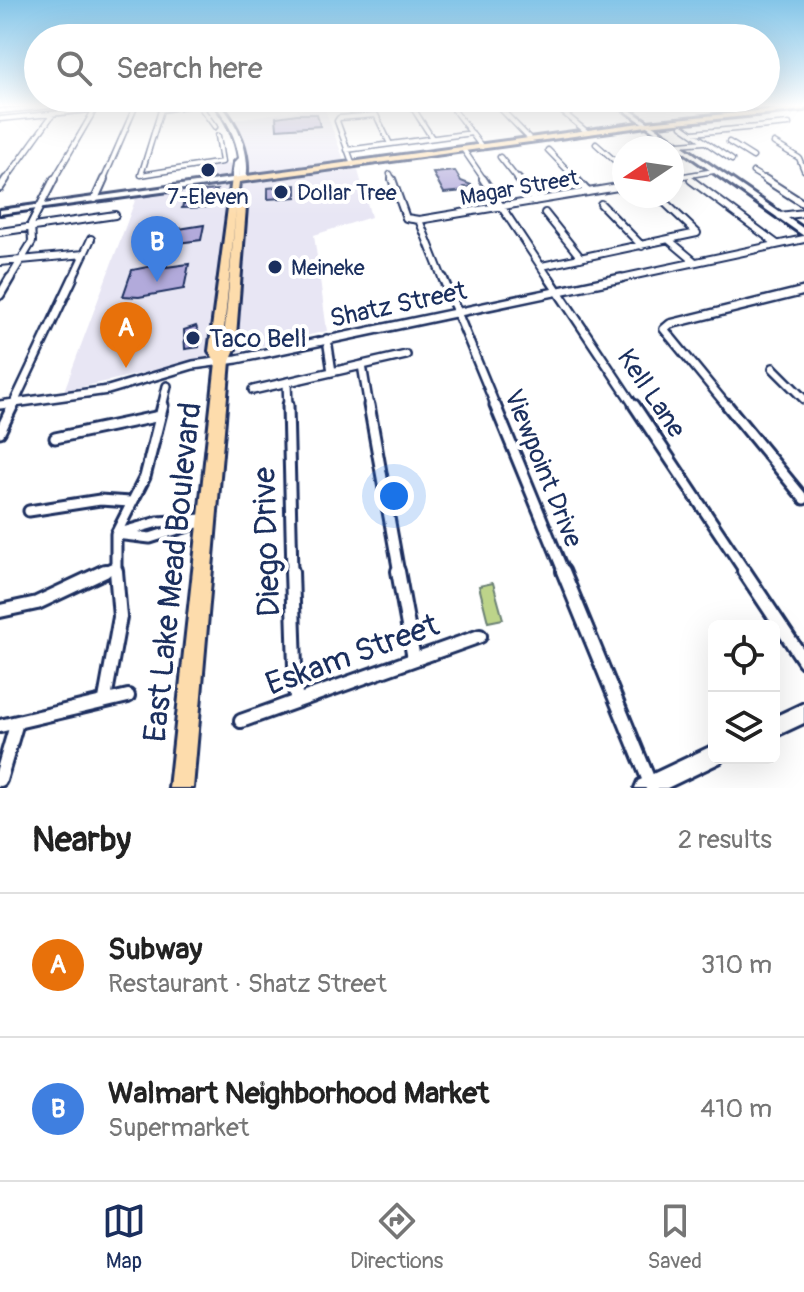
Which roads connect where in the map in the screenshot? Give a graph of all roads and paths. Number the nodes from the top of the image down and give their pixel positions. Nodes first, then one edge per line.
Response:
1 (33, 142) edge
2 (76, 142) edge
3 (121, 142) edge
4 (151, 142) edge
5 (219, 142) edge
6 (237, 142) edge
7 (344, 142) edge
8 (406, 142) edge
9 (479, 142) edge
10 (507, 142) edge
11 (673, 142) edge
12 (704, 142) joint
13 (729, 142) dead end
14 (774, 143) dead end
15 (390, 144) joint
16 (596, 144) dead end
17 (684, 144) edge
18 (481, 145) junction
19 (684, 148) edge
20 (463, 149) junction
21 (347, 150) junction
22 (548, 150) dead end
23 (788, 150) junction
24 (796, 150) dead end
25 (745, 151) junction
26 (723, 154) junction
27 (692, 155) junction
28 (500, 157) dead end
29 (753, 157) dead end
30 (612, 158) edge
31 (732, 160) dead end
32 (352, 163) junction
33 (804, 170) edge
34 (714, 171) junction
35 (753, 172) dead end
36 (390, 174) dead end
37 (684, 176) edge
38 (239, 179) junction
39 (691, 180) dead end
40 (0, 188) edge
41 (612, 188) edge
42 (588, 192) junction
43 (95, 199) junction
44 (535, 201) junction
45 (601, 204) dead end
46 (804, 204) edge
47 (39, 206) junction
48 (504, 206) junction
49 (671, 208) edge
50 (0, 212) edge
51 (545, 213) dead end
52 (804, 213) edge
53 (115, 215) dead end
54 (780, 216) junction
55 (230, 220) junction
56 (419, 220) junction
57 (31, 228) junction
58 (0, 232) edge
59 (804, 236) edge
60 (91, 239) dead end
61 (238, 240) junction
62 (669, 240) junction
63 (777, 244) junction
64 (642, 246) junction
65 (84, 254) junction
66 (581, 258) junction
67 (226, 259) junction
68 (21, 260) junction
69 (694, 261) junction
70 (0, 262) edge
71 (542, 266) junction
72 (236, 271) junction
73 (557, 290) junction
74 (804, 291) edge
75 (0, 295) edge
76 (455, 312) junction
77 (327, 339) junction
78 (406, 355) dead end
79 (223, 361) junction
80 (362, 365) junction
81 (773, 368) dead end
82 (332, 372) junction
83 (287, 382) junction
84 (167, 386) dead end
85 (253, 390) dead end
86 (804, 399) edge
87 (14, 403) junction
88 (0, 405) edge
89 (160, 416) junction
90 (0, 432) edge
91 (55, 438) dead end
92 (804, 499) edge
93 (130, 502) junction
94 (29, 511) dead end
95 (207, 520) junction
96 (116, 534) junction
97 (116, 566) junction
98 (0, 611) edge
99 (480, 636) dead end
100 (414, 659) junction
101 (804, 661) edge
102 (128, 696) dead end
103 (105, 699) junction
104 (296, 700) junction
105 (804, 713) edge
106 (241, 721) dead end
107 (17, 722) junction
108 (780, 724) edge
109 (0, 726) edge
110 (708, 758) edge
111 (0, 780) edge
112 (649, 787) edge
113 (181, 788) edge

1 - 40 street
2 - 47 street
3 - 43 street
4 - 5 street
6 - 38 main road, East Lake Mead Boulevard
7 - 21 street
8 - 15 street
9 - 18 street
10 - 18 main road
11 - 27 main road
12 - 17 street
12 - 26 street
13 - 25 street
14 - 23 street
15 - 21 street
16 - 30 street
18 - 20 main road
18 - 32 main road
19 - 27 main road
20 - 32 main road
20 - 48 street, Kell Lane
21 - 32 street
22 - 42 street
23 - 24 street
23 - 33 street
25 - 26 street
25 - 29 street
26 - 31 street
27 - 34 main road
28 - 44 street
32 - 38 main road
34 - 37 street
34 - 54 main road
35 - 46 street
36 - 56 street, Viewpoint Drive
38 - 43 main road
38 - 55 main road, East Lake Mead Boulevard
38 - 61 main road, East Lake Mead Boulevard
39 - 63 street
41 - 42 street, Magar Street
42 - 44 street, Magar Street
43 - 47 main road
44 - 48 street, Magar Street
45 - 64 street
47 - 50 main road
47 - 57 street
48 - 56 street, Magar Street
48 - 71 street, Kell Lane
49 - 62 street
51 - 66 street
52 - 54 street
53 - 57 street
54 - 59 main road
55 - 61 main road
55 - 67 main road, East Lake Mead Boulevard
56 - 76 street, Viewpoint Drive
57 - 58 street
57 - 68 street
59 - 63 street, Shatz Street
60 - 65 street
61 - 72 main road, East Lake Mead Boulevard
62 - 64 street
62 - 69 street
63 - 69 street, Shatz Street
64 - 66 street
65 - 68 street
65 - 87 street
66 - 71 street
67 - 72 main road
67 - 79 main road, East Lake Mead Boulevard
68 - 70 street
68 - 75 street
69 - 73 street, Shatz Street
71 - 73 street, Kell Lane
72 - 79 main road, East Lake Mead Boulevard
73 - 76 street, Shatz Street
73 - 101 street, Kell Lane
74 - 92 street
76 - 77 street, Shatz Street
76 - 112 street, Viewpoint Drive
77 - 79 street, Shatz Street
77 - 82 street
78 - 80 street
79 - 87 street, Shatz Street
79 - 95 main road, East Lake Mead Boulevard
80 - 82 street
80 - 100 street
81 - 86 street
82 - 83 street
83 - 85 street
83 - 104 street, Diego Drive
84 - 89 street
87 - 88 street, Shatz Street
87 - 90 street
89 - 91 street
89 - 93 street
93 - 94 street
93 - 96 street
95 - 96 street
95 - 113 main road, East Lake Mead Boulevard
96 - 97 street
97 - 98 street
97 - 103 street
99 - 100 street, Eskam Street
100 - 104 street, Eskam Street
102 - 103 street
103 - 107 street
104 - 106 street, Eskam Street
105 - 108 main road
107 - 109 street
107 - 111 street
110 - 112 main road

